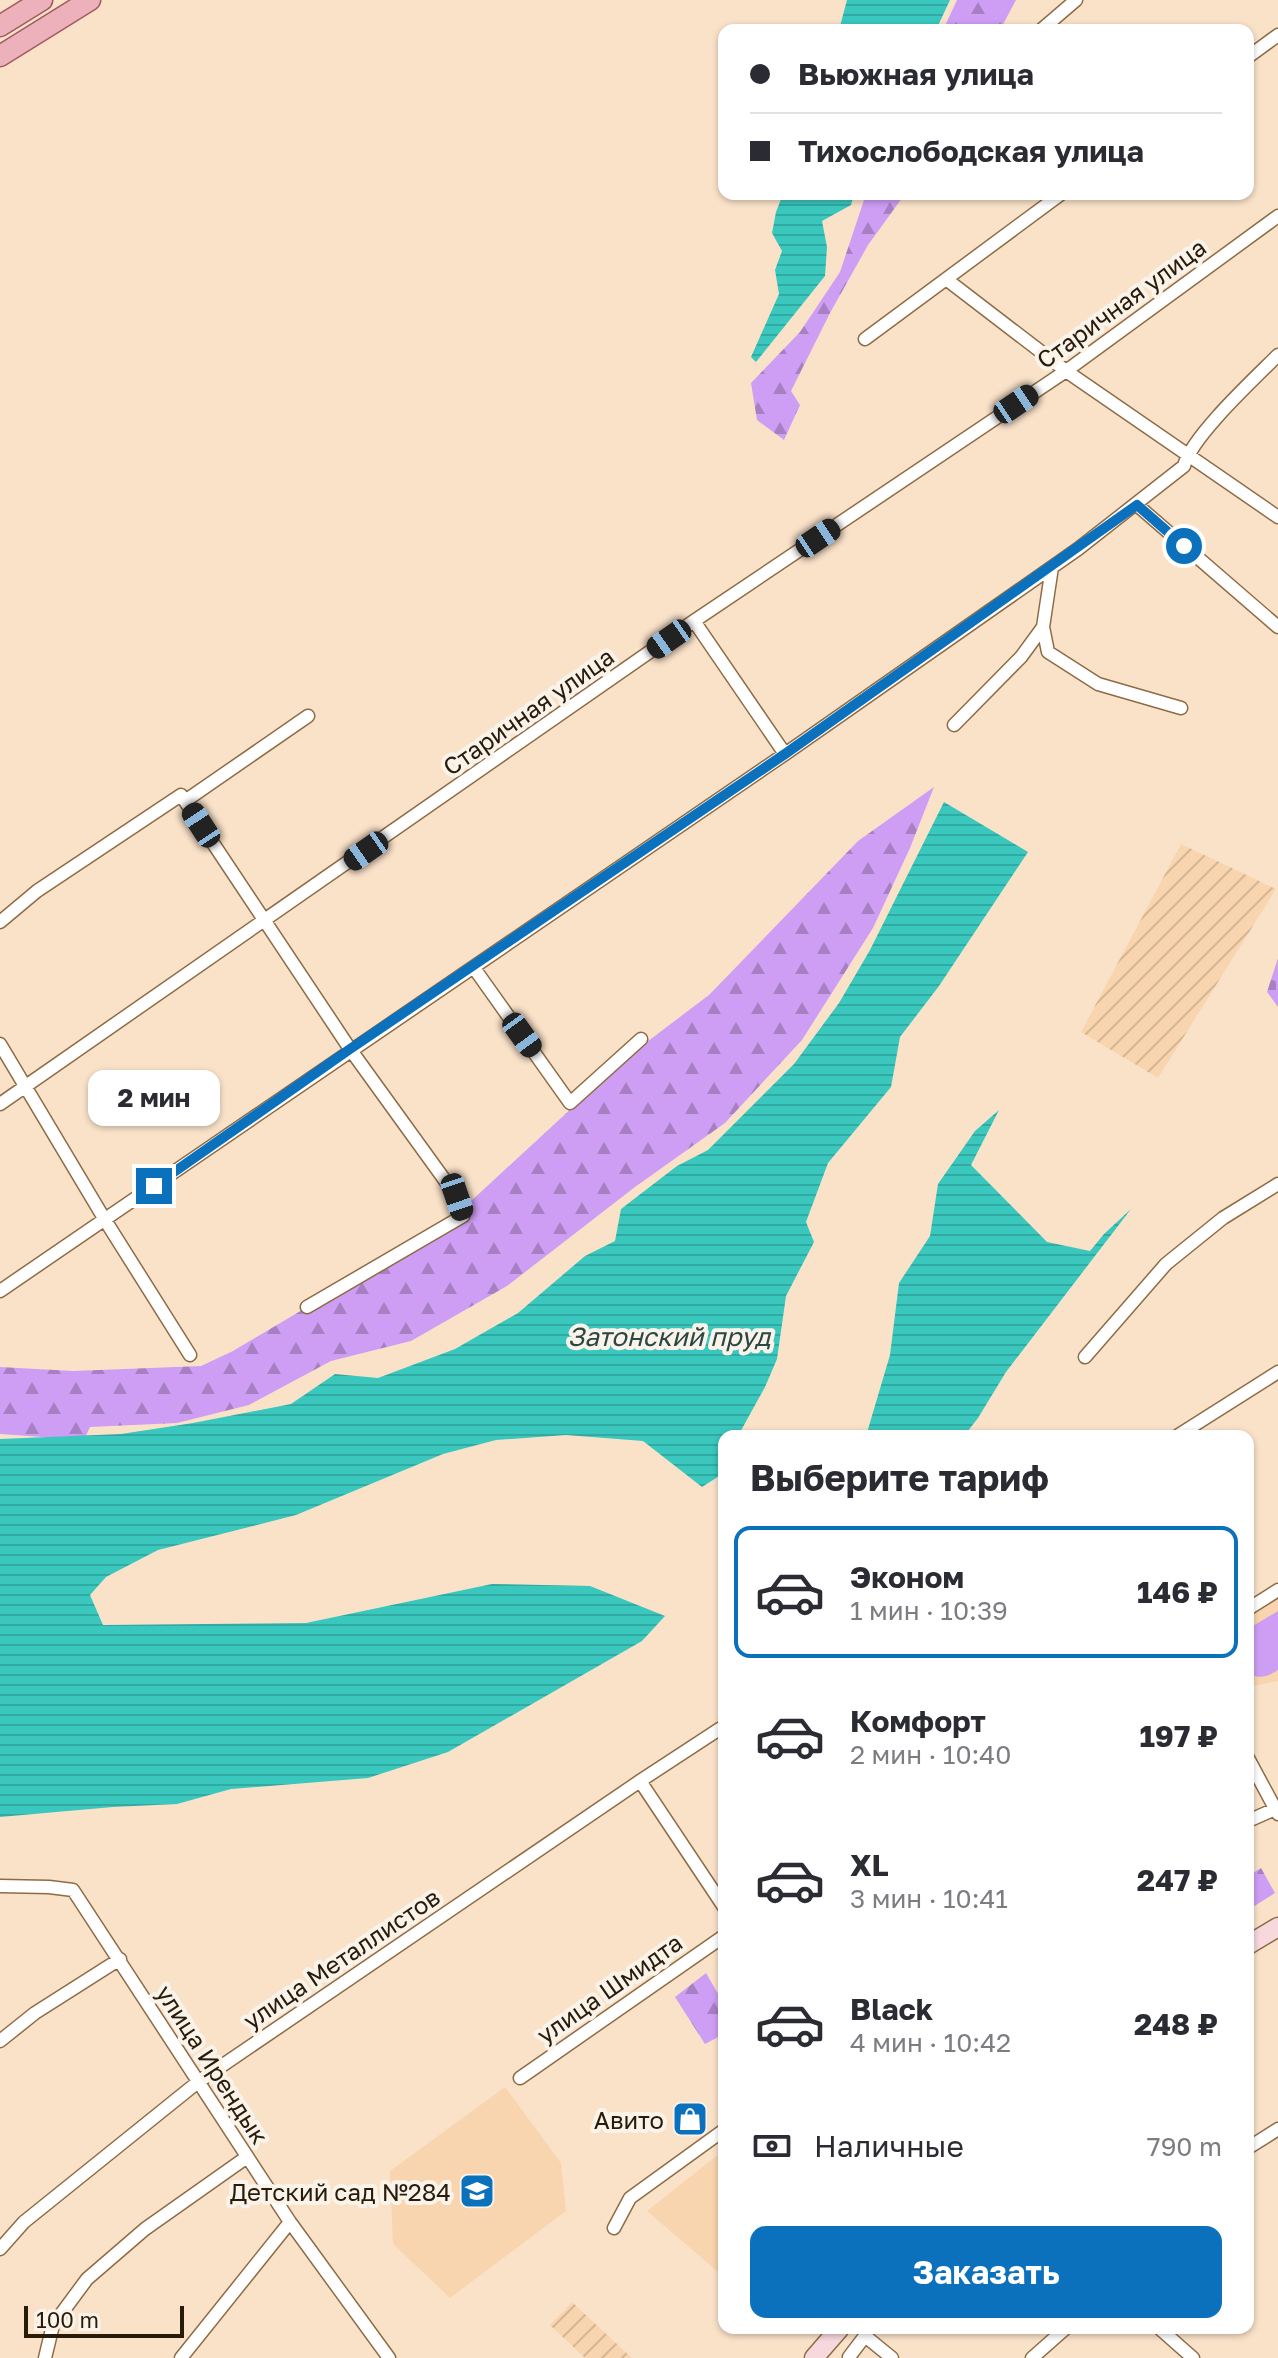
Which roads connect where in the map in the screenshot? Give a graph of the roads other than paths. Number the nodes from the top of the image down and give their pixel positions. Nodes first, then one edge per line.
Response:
1 (42, 0) edge
2 (90, 0) edge
3 (1076, 0) edge
4 (1048, 24) edge
5 (0, 26) edge
6 (1278, 35) edge
7 (1254, 53) edge
8 (0, 56) edge
9 (1053, 200) edge
10 (1278, 216) edge
11 (946, 279) junction
12 (865, 339) dead end
13 (1278, 355) edge
14 (1066, 371) junction
15 (1187, 456) junction
16 (1137, 505) junction
17 (1278, 517) edge
18 (1052, 567) junction
19 (694, 621) junction
20 (1043, 627) junction
21 (1278, 627) edge
22 (1181, 708) dead end
23 (308, 716) dead end
24 (954, 725) dead end
25 (785, 754) junction
26 (183, 798) junction
27 (0, 922) edge
28 (265, 922) junction
29 (474, 968) junction
30 (641, 1039) dead end
31 (0, 1044) edge
32 (350, 1049) junction
33 (25, 1087) junction
34 (0, 1104) edge
35 (1278, 1184) edge
36 (105, 1220) junction
37 (0, 1291) edge
38 (307, 1307) dead end
39 (190, 1355) dead end
40 (1085, 1357) dead end
41 (1278, 1372) edge
42 (1186, 1430) edge
43 (1278, 1590) edge
44 (1254, 1605) edge
45 (718, 1730) edge
46 (1254, 1770) edge
47 (640, 1781) junction
48 (1276, 1812) edge
49 (1254, 1819) edge
50 (0, 1886) edge
51 (718, 1898) edge
52 (1278, 1927) edge
53 (718, 1940) edge
54 (1254, 1941) edge
55 (120, 1959) junction
56 (0, 2041) edge
57 (520, 2078) dead end
58 (198, 2082) junction
59 (1278, 2129) edge
60 (718, 2134) edge
61 (1254, 2144) edge
62 (247, 2157) junction
63 (290, 2222) junction
64 (614, 2228) dead end
65 (0, 2249) edge
66 (835, 2334) edge
67 (1059, 2334) edge
68 (1166, 2334) edge
69 (849, 2357) edge
70 (45, 2358) edge
71 (181, 2358) edge
72 (389, 2358) edge
73 (814, 2358) edge
74 (892, 2358) edge
75 (1032, 2358) edge
76 (1193, 2358) edge

1 - 5 main road
2 - 8 main road
3 - 4 street
6 - 7 street
9 - 11 street
10 - 14 street, Старичная улица
11 - 12 street
11 - 14 street
13 - 15 street
14 - 15 street
14 - 19 street, Старичная улица
15 - 16 street
15 - 17 street
16 - 18 street
16 - 21 street
18 - 20 street
18 - 25 street
19 - 25 street
19 - 28 street, Старичная улица
20 - 22 street
20 - 24 street
23 - 26 street
25 - 29 street
26 - 27 street
26 - 28 street
28 - 32 street
28 - 33 street, Старичная улица
29 - 30 street
29 - 32 street
31 - 33 street
32 - 36 street
32 - 38 street
33 - 34 street, Старичная улица
33 - 36 street
35 - 40 street
36 - 37 street
36 - 39 street
41 - 42 street
43 - 44 street
45 - 47 street, улица Металлистов
46 - 48 street
47 - 51 street
47 - 58 street, улица Металлистов
48 - 49 street
50 - 55 street, улица Ирендык
52 - 54 main road
53 - 57 street, улица Шмидта
55 - 56 street
55 - 58 street, улица Ирендык
58 - 62 street, улица Ирендык
58 - 65 street, улица Металлистов
59 - 61 street
60 - 64 street
62 - 63 street, улица Ирендык
62 - 70 street
63 - 71 street
63 - 72 street, улица Ирендык
66 - 73 main road
67 - 75 street
68 - 76 street
69 - 74 street

